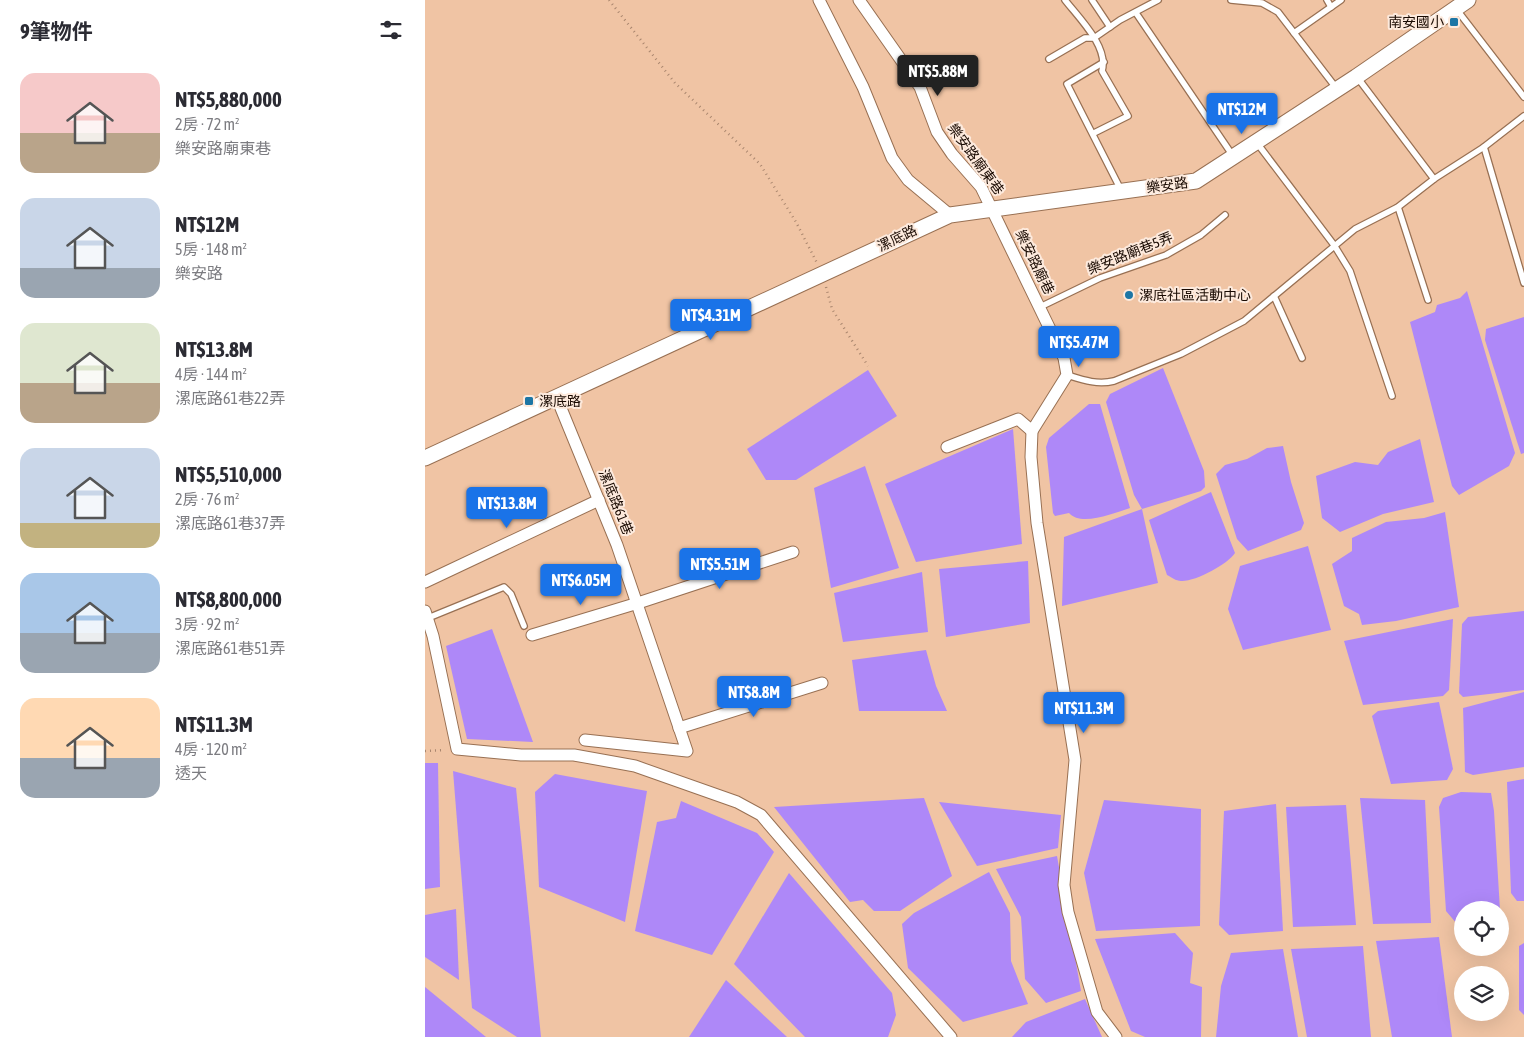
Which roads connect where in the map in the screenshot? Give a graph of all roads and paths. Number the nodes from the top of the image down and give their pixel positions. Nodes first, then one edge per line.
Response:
1 (609, 0) edge
2 (819, 0) edge
3 (859, 0) edge
4 (1065, 0) edge
5 (1091, 0) edge
6 (1158, 0) edge
7 (1231, 0) edge
8 (1327, 0) edge
9 (1341, 0) edge
10 (1462, 4) edge
11 (1331, 7) junction
12 (1136, 13) junction
13 (1110, 27) junction
14 (1294, 33) junction
15 (1094, 38) junction
16 (1049, 59) dead end
17 (1104, 62) junction
18 (1356, 77) junction
19 (1337, 89) junction
20 (1524, 97) edge
21 (1524, 116) edge
22 (1094, 133) junction
23 (1257, 143) junction
24 (1484, 147) junction
25 (1234, 158) junction
26 (1434, 180) junction
27 (1122, 192) junction
28 (1399, 207) junction
29 (993, 208) junction
30 (1225, 214) dead end
31 (949, 215) junction
32 (1335, 244) junction
33 (822, 273) junction
34 (1524, 284) edge
35 (1274, 296) junction
36 (1429, 300) dead end
37 (1040, 307) junction
38 (1302, 358) dead end
39 (868, 366) dead end
40 (1067, 375) junction
41 (556, 396) junction
42 (1392, 396) dead end
43 (1033, 431) junction
44 (947, 447) dead end
45 (425, 458) edge
46 (599, 500) junction
47 (793, 552) dead end
48 (425, 582) edge
49 (638, 603) junction
50 (427, 615) edge
51 (528, 630) joint
52 (822, 683) dead end
53 (679, 728) junction
54 (585, 740) dead end
55 (457, 749) junction
56 (425, 751) edge
57 (951, 1037) edge
58 (1116, 1037) edge

1 - 33 path
2 - 31 street
3 - 29 street, 樂安路廟東巷
4 - 15 lane
5 - 13 lane
6 - 12 lane
7 - 14 lane
8 - 11 lane
9 - 11 lane
10 - 18 street, 樂安路
10 - 20 lane
11 - 14 lane
12 - 13 lane
12 - 25 lane
13 - 15 lane
14 - 19 lane
15 - 16 lane
15 - 17 lane
17 - 22 lane
17 - 22 lane
18 - 19 street, 樂安路
18 - 26 lane
19 - 23 street, 樂安路
21 - 24 lane
22 - 27 lane
23 - 25 street, 樂安路
23 - 32 lane
24 - 26 lane
24 - 34 lane
25 - 27 street, 樂安路
26 - 28 lane
27 - 29 street, 樂安路
28 - 32 lane
28 - 36 lane
29 - 31 street, 漯底路
29 - 37 street, 樂安路廟巷
30 - 37 lane, 樂安路廟巷5弄
31 - 33 street, 漯底路
32 - 35 lane
32 - 42 lane
33 - 39 path
33 - 41 street, 漯底路
35 - 38 lane
35 - 40 lane
37 - 40 street, 樂安路廟巷
40 - 43 street
41 - 45 street, 漯底路
41 - 46 street, 漯底路61巷
43 - 44 street
43 - 58 street
46 - 48 street
46 - 49 street, 漯底路61巷
47 - 49 street
49 - 51 street
49 - 53 street, 漯底路61巷
50 - 51 lane
50 - 55 street
52 - 53 street
53 - 54 street, 漯底路61巷
55 - 56 path
55 - 57 street

